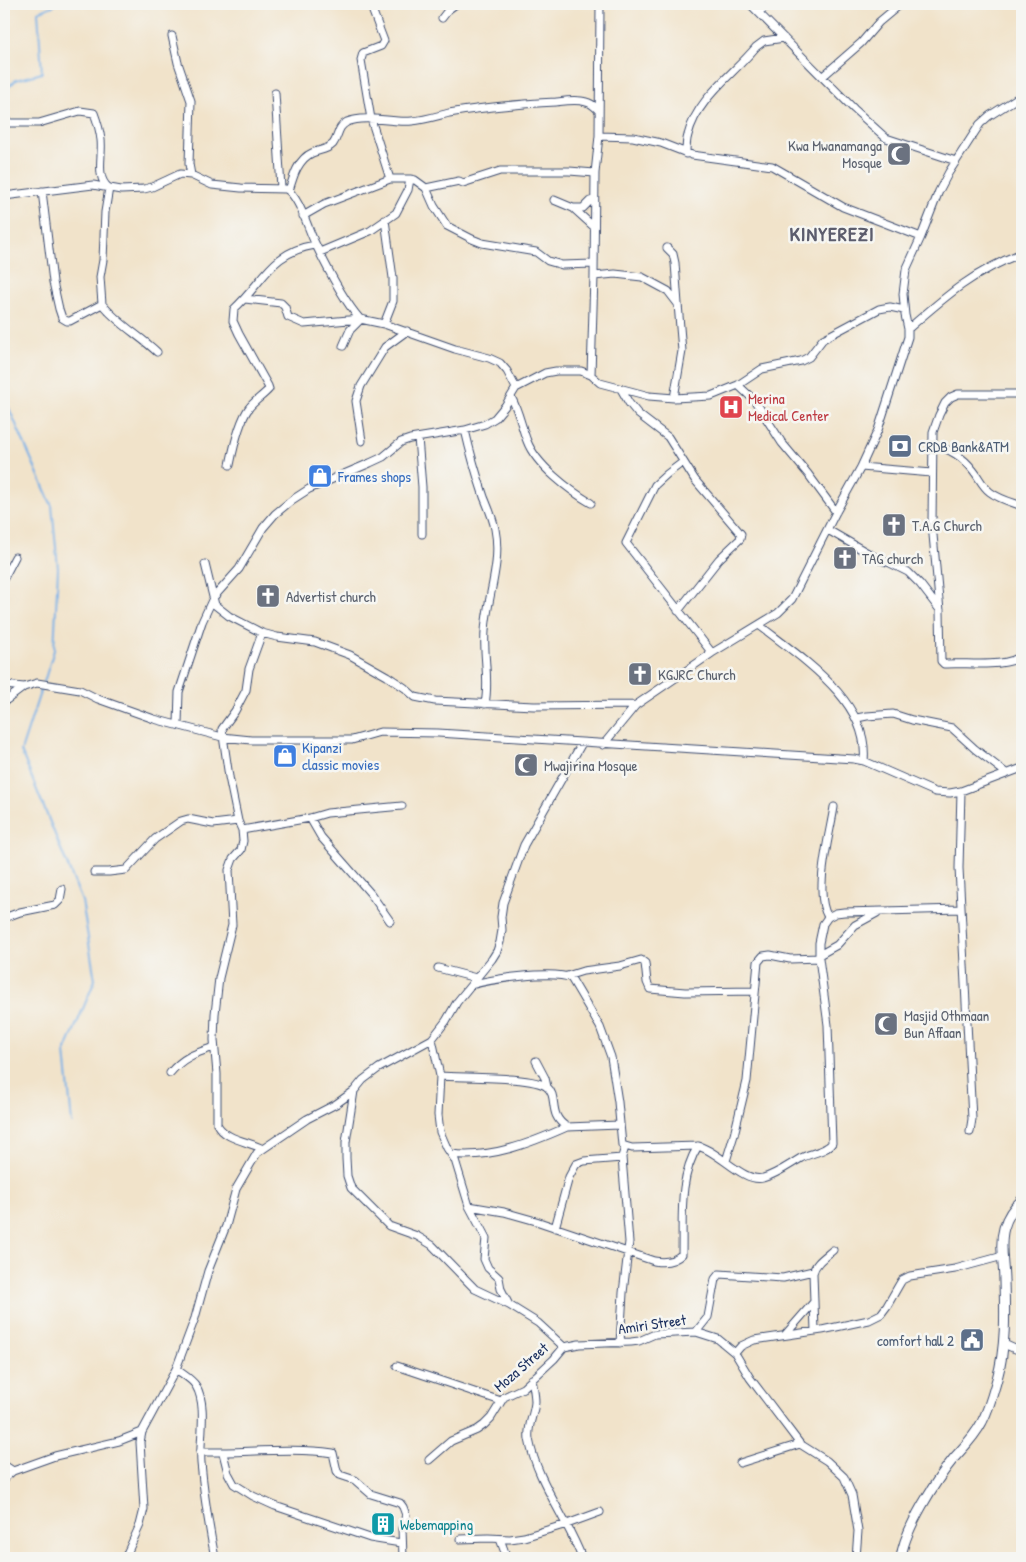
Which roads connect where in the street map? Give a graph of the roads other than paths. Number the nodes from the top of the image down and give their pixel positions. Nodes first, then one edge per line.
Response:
1 (370, 4) edge
2 (456, 4) edge
3 (600, 4) edge
4 (750, 4) edge
5 (771, 4) edge
6 (896, 7) dead end
7 (758, 12) junction
8 (442, 18) dead end
9 (172, 36) dead end
10 (784, 38) junction
11 (822, 77) junction
12 (275, 93) dead end
13 (1022, 95) edge
14 (598, 110) junction
15 (371, 119) junction
16 (4, 124) edge
17 (599, 136) junction
18 (686, 154) junction
19 (956, 161) junction
20 (595, 173) junction
21 (191, 175) junction
22 (390, 179) junction
23 (410, 179) junction
24 (109, 188) junction
25 (281, 188) junction
26 (426, 188) junction
27 (42, 191) junction
28 (289, 191) junction
29 (4, 196) edge
30 (554, 200) dead end
31 (594, 200) junction
32 (573, 208) junction
33 (303, 216) junction
34 (385, 220) junction
35 (594, 227) junction
36 (921, 237) junction
37 (316, 245) junction
38 (667, 248) dead end
39 (320, 252) junction
40 (1022, 253) edge
41 (594, 264) junction
42 (594, 276) junction
43 (245, 299) junction
44 (102, 304) junction
45 (678, 304) junction
46 (904, 310) junction
47 (361, 319) junction
48 (384, 324) junction
49 (908, 329) junction
50 (407, 332) junction
51 (343, 346) dead end
52 (157, 352) dead end
53 (590, 375) junction
54 (738, 385) junction
55 (516, 388) junction
56 (621, 390) junction
57 (1022, 394) edge
58 (511, 397) junction
59 (674, 398) junction
60 (465, 430) junction
61 (418, 438) junction
62 (362, 441) dead end
63 (933, 446) junction
64 (682, 462) junction
65 (230, 464) dead end
66 (861, 467) junction
67 (932, 473) junction
68 (591, 502) dead end
69 (1022, 506) edge
70 (836, 512) junction
71 (828, 530) junction
72 (422, 534) dead end
73 (15, 557) dead end
74 (205, 564) dead end
75 (4, 578) edge
76 (213, 598) junction
77 (678, 611) junction
78 (940, 611) junction
79 (759, 625) junction
80 (262, 633) junction
81 (712, 653) junction
82 (1022, 655) edge
83 (4, 685) edge
84 (24, 687) junction
85 (4, 702) edge
86 (485, 704) junction
87 (636, 704) junction
88 (856, 718) junction
89 (178, 724) junction
90 (222, 737) junction
91 (582, 743) junction
92 (602, 744) junction
93 (864, 761) junction
94 (1022, 768) edge
95 (1006, 773) junction
96 (961, 792) junction
97 (402, 806) dead end
98 (834, 807) dead end
99 (310, 818) junction
100 (238, 821) junction
101 (242, 830) junction
102 (94, 872) dead end
103 (62, 890) dead end
104 (961, 909) junction
105 (881, 912) junction
106 (828, 917) junction
107 (4, 918) edge
108 (390, 921) dead end
109 (819, 956) junction
110 (438, 968) dead end
111 (567, 976) junction
112 (476, 978) junction
113 (470, 985) junction
114 (755, 991) junction
115 (432, 1039) junction
116 (214, 1047) junction
117 (536, 1062) dead end
118 (170, 1073) dead end
119 (440, 1076) junction
120 (547, 1087) junction
121 (354, 1091) junction
122 (620, 1125) junction
123 (567, 1127) junction
124 (970, 1132) dead end
125 (698, 1146) junction
126 (625, 1147) junction
127 (262, 1149) junction
128 (451, 1154) junction
129 (622, 1158) junction
130 (726, 1161) junction
131 (1022, 1200) edge
132 (469, 1206) junction
133 (555, 1228) junction
134 (834, 1250) dead end
135 (628, 1252) junction
136 (1003, 1256) junction
137 (813, 1271) junction
138 (813, 1303) junction
139 (509, 1305) junction
140 (815, 1331) junction
141 (696, 1332) junction
142 (785, 1335) junction
143 (620, 1343) junction
144 (1004, 1344) junction
145 (564, 1347) junction
146 (1022, 1348) edge
147 (735, 1352) junction
148 (396, 1366) dead end
149 (176, 1369) junction
150 (532, 1379) junction
151 (501, 1400) junction
152 (142, 1432) junction
153 (800, 1444) junction
154 (200, 1452) junction
155 (224, 1453) junction
156 (429, 1460) dead end
157 (740, 1462) dead end
158 (4, 1465) edge
159 (13, 1471) junction
160 (4, 1478) edge
161 (600, 1512) dead end
162 (568, 1524) junction
163 (460, 1539) dead end
164 (500, 1539) junction
165 (401, 1543) junction
166 (125, 1558) edge
167 (215, 1558) edge
168 (403, 1558) edge
169 (507, 1558) edge
170 (582, 1558) edge
171 (856, 1558) edge
172 (901, 1558) edge

1 - 15 street
2 - 8 street
3 - 14 street
4 - 7 street
5 - 7 street
6 - 11 street
7 - 10 street
9 - 21 street
10 - 11 street
10 - 18 street
11 - 19 street
12 - 25 street
13 - 19 street
14 - 15 street
14 - 17 street
15 - 22 street
15 - 28 street
16 - 24 street
17 - 18 street
17 - 20 street
18 - 36 street
19 - 36 street
20 - 26 street
20 - 31 street
21 - 24 street
21 - 25 street
22 - 23 street
22 - 33 street
23 - 26 street
23 - 34 street
24 - 27 street
24 - 44 street
25 - 28 street
26 - 41 street
27 - 29 street
27 - 44 street
28 - 33 street
30 - 32 street
31 - 32 street
31 - 35 street
32 - 35 street
33 - 37 street
34 - 39 street
34 - 48 street
35 - 41 street
36 - 46 street
37 - 39 street
37 - 43 street
38 - 45 street
39 - 47 street
40 - 49 street
41 - 42 street
42 - 45 street
42 - 53 street
43 - 47 street
43 - 65 street
44 - 52 street
45 - 59 street
46 - 49 street
46 - 54 street
47 - 48 street
47 - 51 street
48 - 50 street
49 - 66 street
50 - 55 street
50 - 62 street
53 - 55 street
53 - 56 street
54 - 59 street
54 - 70 street
55 - 58 street
56 - 59 street
56 - 64 street
57 - 63 street
58 - 60 street
58 - 68 street
60 - 61 street
60 - 86 street
61 - 72 street
61 - 76 street
63 - 67 street
63 - 69 street
64 - 77 street
64 - 77 street
66 - 67 street
66 - 70 street
67 - 78 street
70 - 71 street
71 - 78 street
71 - 79 street
73 - 75 street
74 - 76 street
76 - 80 street
76 - 89 street
77 - 81 street
78 - 82 street
79 - 81 street
79 - 88 street
80 - 86 street
80 - 90 street
81 - 87 street
83 - 84 street
84 - 85 street
84 - 89 street
86 - 87 street
87 - 92 street
88 - 93 street
88 - 95 street
89 - 90 street
90 - 91 street
90 - 100 street
91 - 92 street
91 - 112 street
92 - 93 street
93 - 96 street
94 - 95 street
95 - 96 street
96 - 104 street
97 - 99 street
98 - 106 street
99 - 101 street
99 - 108 street
100 - 101 street
100 - 102 street
101 - 116 street
103 - 107 street
104 - 105 street
104 - 124 street
105 - 106 street
105 - 109 street
106 - 109 street
109 - 114 street
109 - 130 street
110 - 112 street
111 - 113 street
111 - 114 street
111 - 122 street
112 - 113 street
113 - 115 street
114 - 130 street
115 - 119 street
115 - 121 street
116 - 118 street
116 - 127 street
117 - 120 street
119 - 120 street
119 - 128 street
120 - 123 street
121 - 127 street
121 - 139 street
122 - 123 street
122 - 126 street
123 - 128 street
125 - 126 street
125 - 130 street
125 - 135 street
126 - 129 street
127 - 149 street
128 - 132 street
129 - 133 street
129 - 135 street
131 - 136 street
132 - 133 street
132 - 139 street
133 - 135 street
134 - 137 street
135 - 143 street
136 - 140 street
136 - 144 street
137 - 138 street
137 - 141 street
138 - 140 street
138 - 142 street
139 - 145 street
140 - 142 street
141 - 143 street, Amiri Street
141 - 147 street, Amiri Street
142 - 147 street
143 - 145 street, Amiri Street
144 - 146 street
144 - 172 street
145 - 150 street, Moza Street
147 - 153 street, Amiri Street
148 - 151 street
149 - 152 street
149 - 154 street
150 - 151 street, Moza Street
150 - 162 street
151 - 156 street, Moza Street
152 - 159 street
152 - 166 street
153 - 157 street
153 - 171 street, Amiri Street
154 - 155 street
154 - 167 street
155 - 165 street
155 - 165 street
158 - 159 street
159 - 160 street
161 - 162 street
162 - 164 street
162 - 170 street
163 - 164 street
164 - 169 street
165 - 168 street

